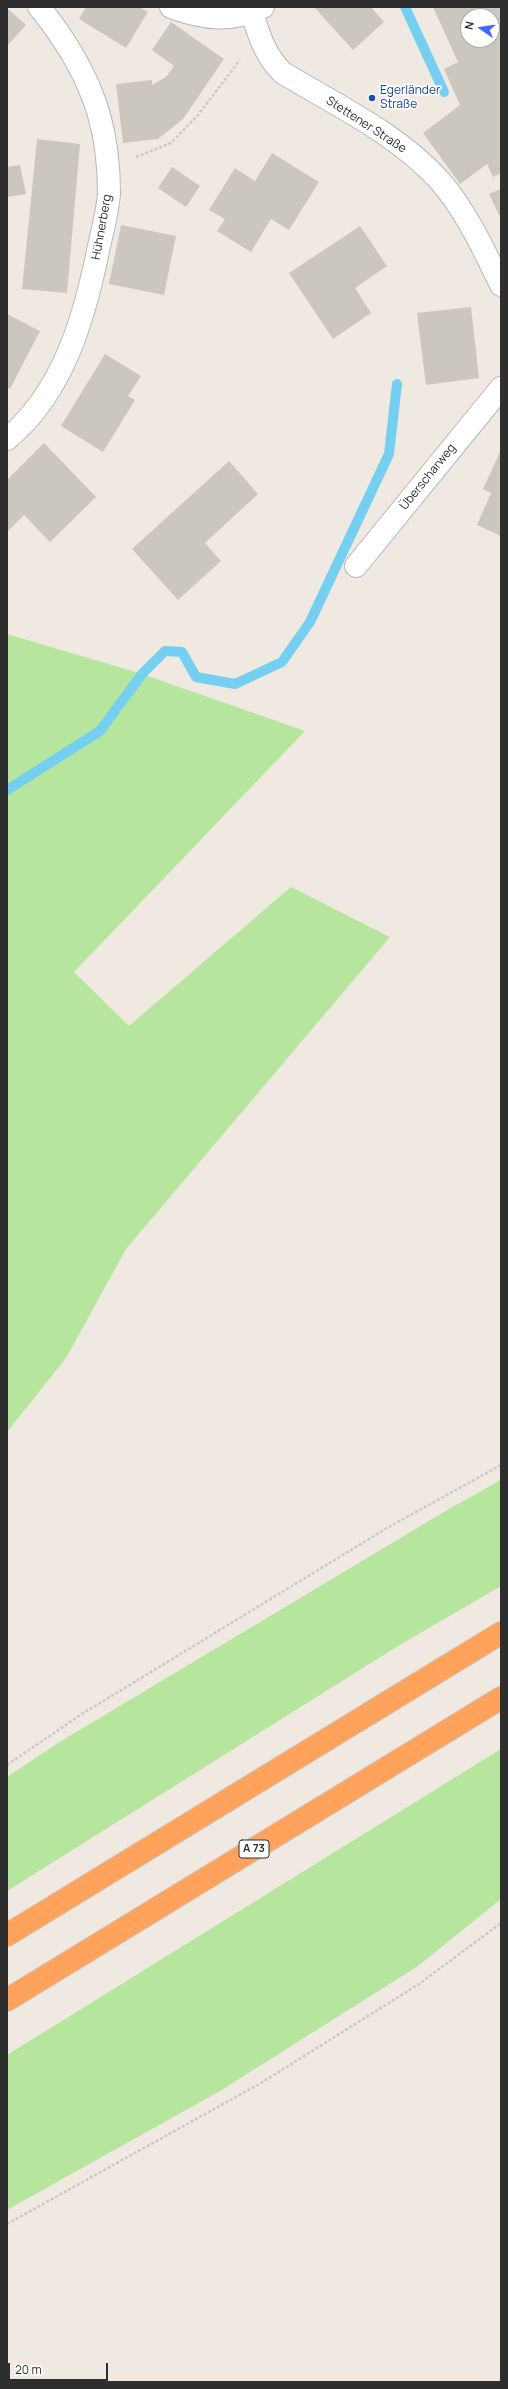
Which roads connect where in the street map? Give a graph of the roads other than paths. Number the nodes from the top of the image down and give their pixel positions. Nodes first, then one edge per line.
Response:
1 (39, 7) edge
2 (171, 7) edge
3 (258, 10) edge
4 (501, 285) edge
5 (501, 388) edge
6 (7, 440) edge
7 (356, 566) dead end
8 (501, 1633) edge
9 (501, 1698) edge
10 (7, 1935) edge
11 (7, 2000) edge

1 - 6 street, Hühnerberg
2 - 3 street
3 - 4 street, Stettener Straße
5 - 7 street, Überscharweg
8 - 10 highway
9 - 11 highway, A 73

